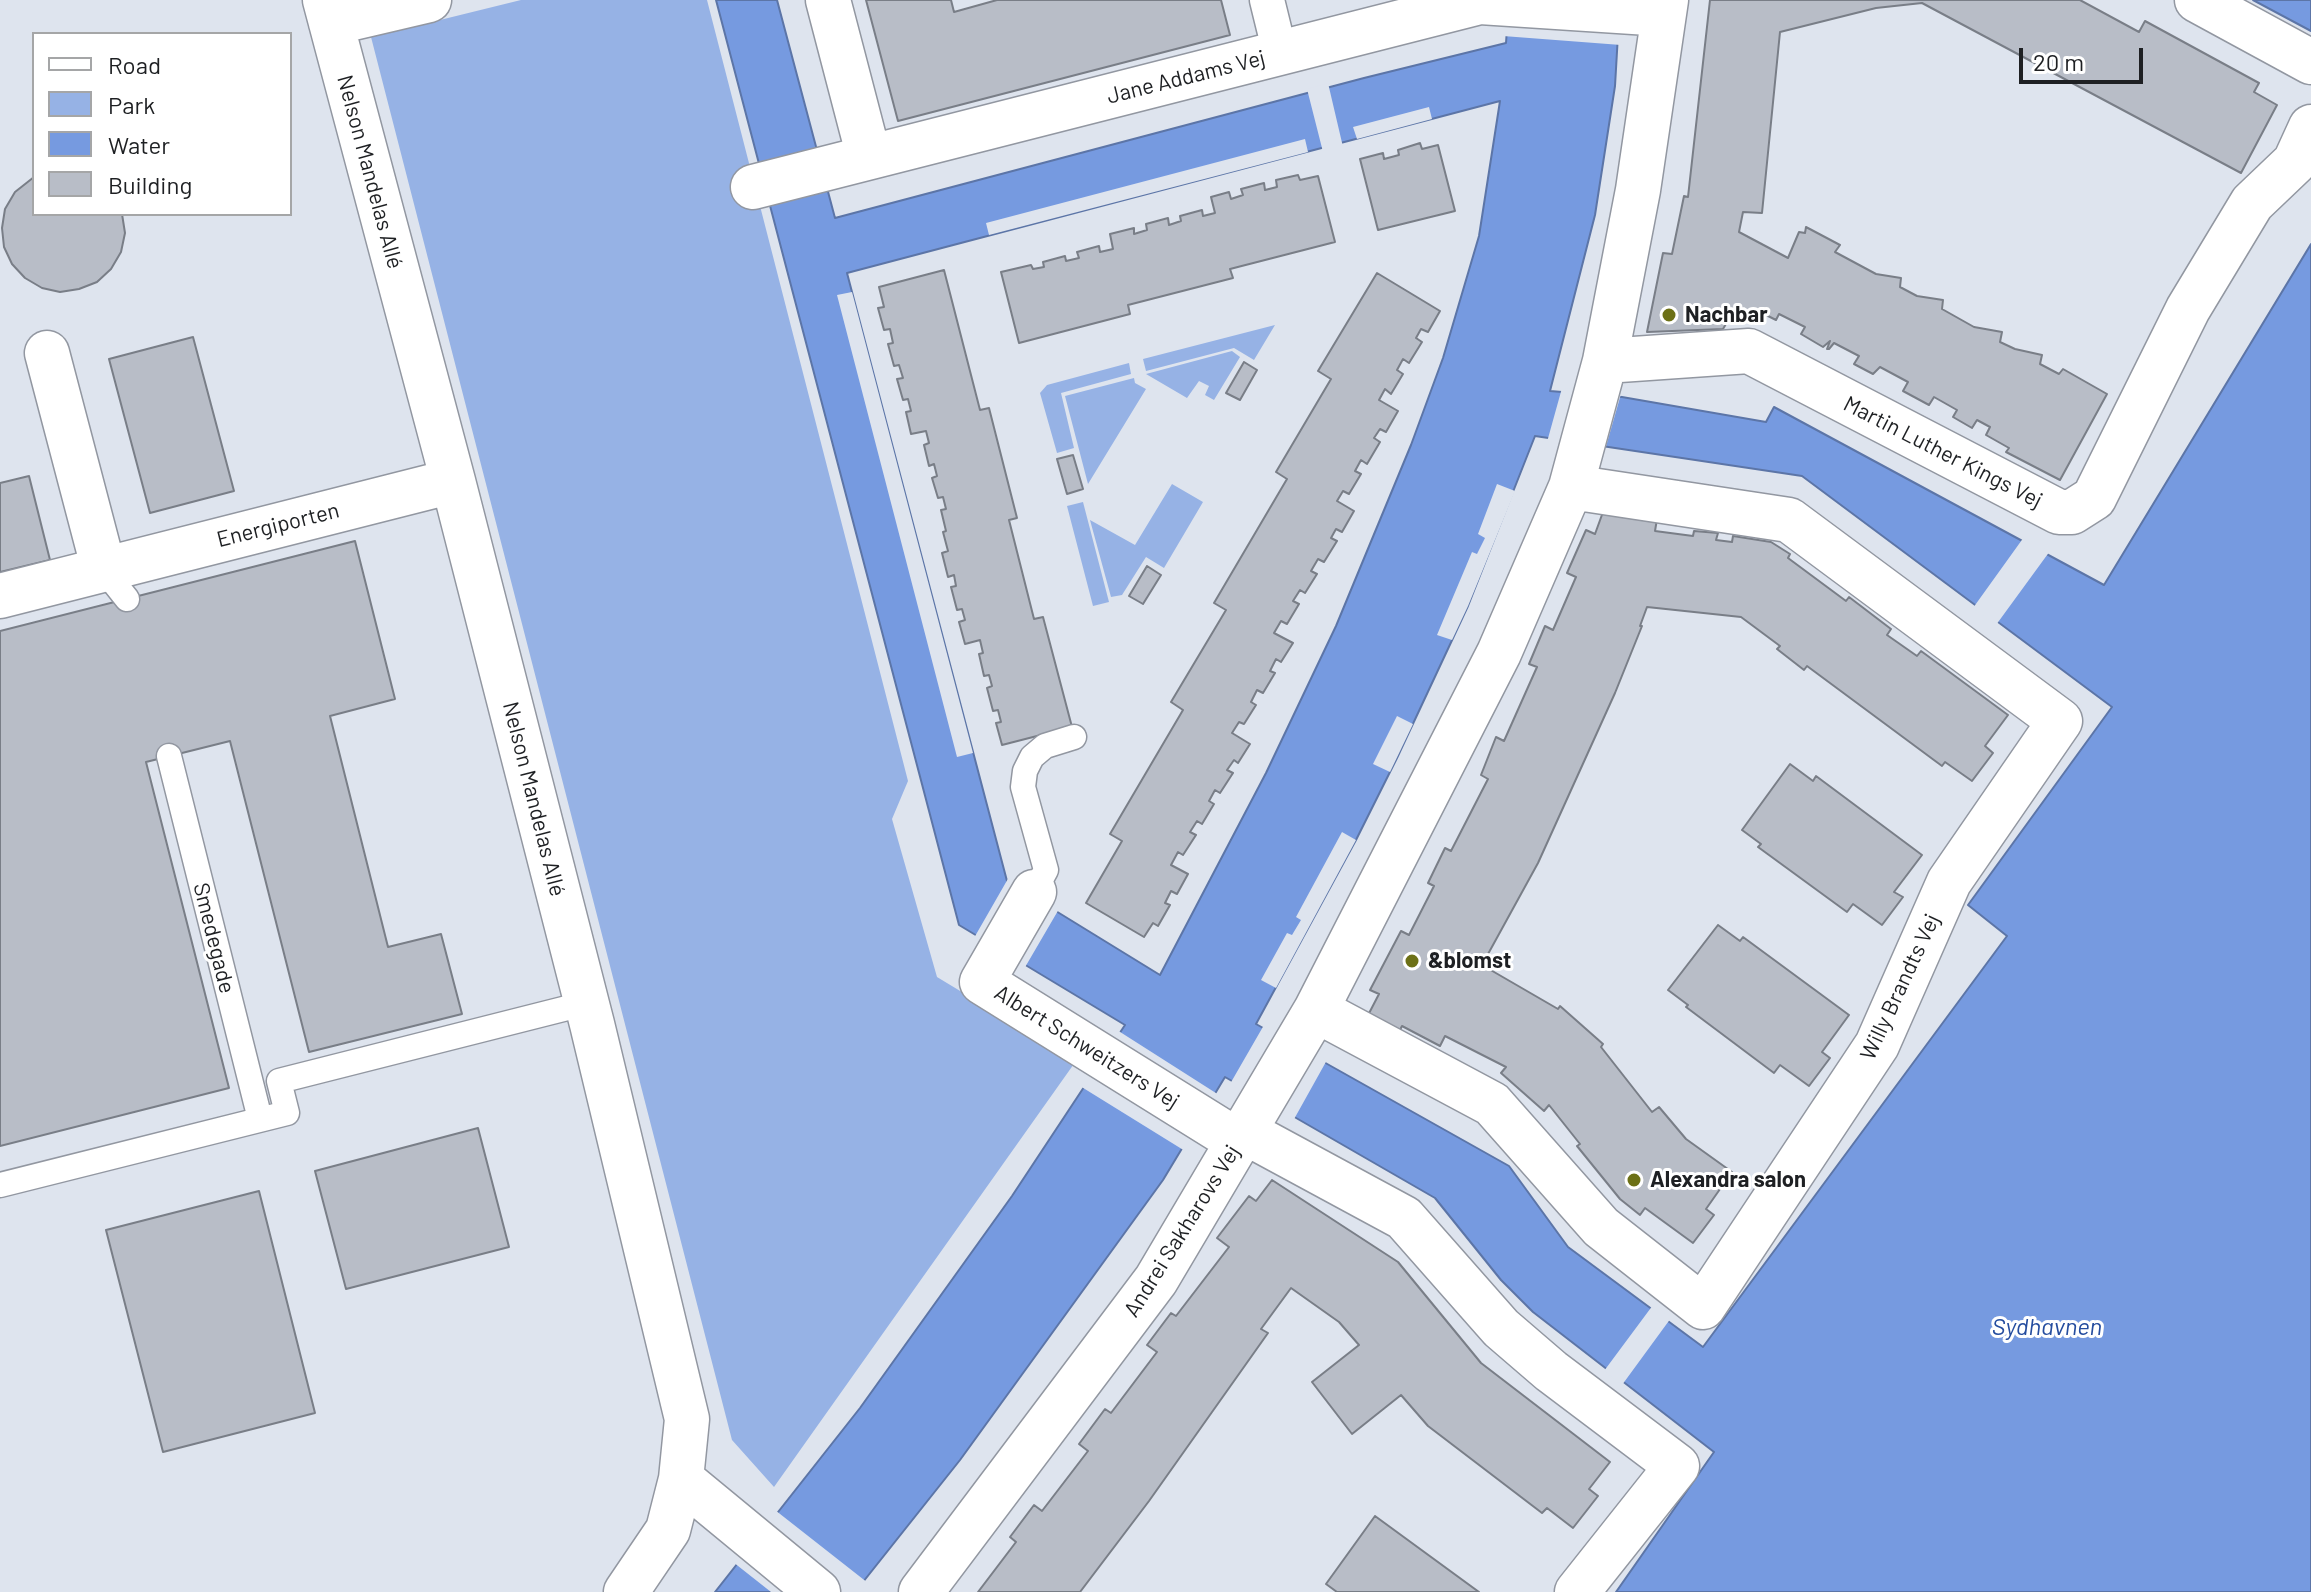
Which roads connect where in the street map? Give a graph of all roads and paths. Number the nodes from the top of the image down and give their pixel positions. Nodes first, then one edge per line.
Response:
1 (429, 0) edge
2 (828, 0) edge
3 (1267, 0) edge
4 (2197, 0) edge
5 (1651, 9) edge
6 (328, 12) edge
7 (1280, 53) junction
8 (2311, 62) edge
9 (2311, 127) edge
10 (858, 160) junction
11 (753, 187) dead end
12 (47, 353) dead end
13 (1601, 375) junction
14 (1576, 468) junction
15 (453, 481) junction
16 (115, 584) junction
17 (0, 596) edge
18 (1074, 737) dead end
19 (169, 756) dead end
20 (1034, 892) joint
21 (587, 1003) junction
22 (1307, 1025) junction
23 (260, 1119) junction
24 (1237, 1124) junction
25 (0, 1185) edge
26 (681, 1479) junction
27 (626, 1592) edge
28 (818, 1592) edge
29 (921, 1592) edge
30 (1577, 1592) edge

1 - 6 street
2 - 10 street
3 - 7 street
4 - 8 street
5 - 7 street, Jane Addams Vej
5 - 13 street
6 - 15 street, Nelson Mandelas Allé
7 - 10 street, Jane Addams Vej
9 - 13 street, Martin Luther Kings Vej
10 - 11 street, Jane Addams Vej
12 - 16 street
13 - 14 street
14 - 22 street
14 - 22 street, Willy Brandts Vej
15 - 16 street, Energiporten
15 - 21 street, Nelson Mandelas Allé
16 - 17 street, Energiporten
18 - 20 lane
19 - 23 lane, Smedegade
20 - 24 street, Albert Schweitzers Vej
21 - 23 lane
21 - 26 street, Nelson Mandelas Allé
22 - 24 street
23 - 25 lane
24 - 29 street, Andrei Sakharovs Vej
24 - 30 street, Andrei Sakharovs Vej
26 - 27 street, Nelson Mandelas Allé
26 - 28 street

